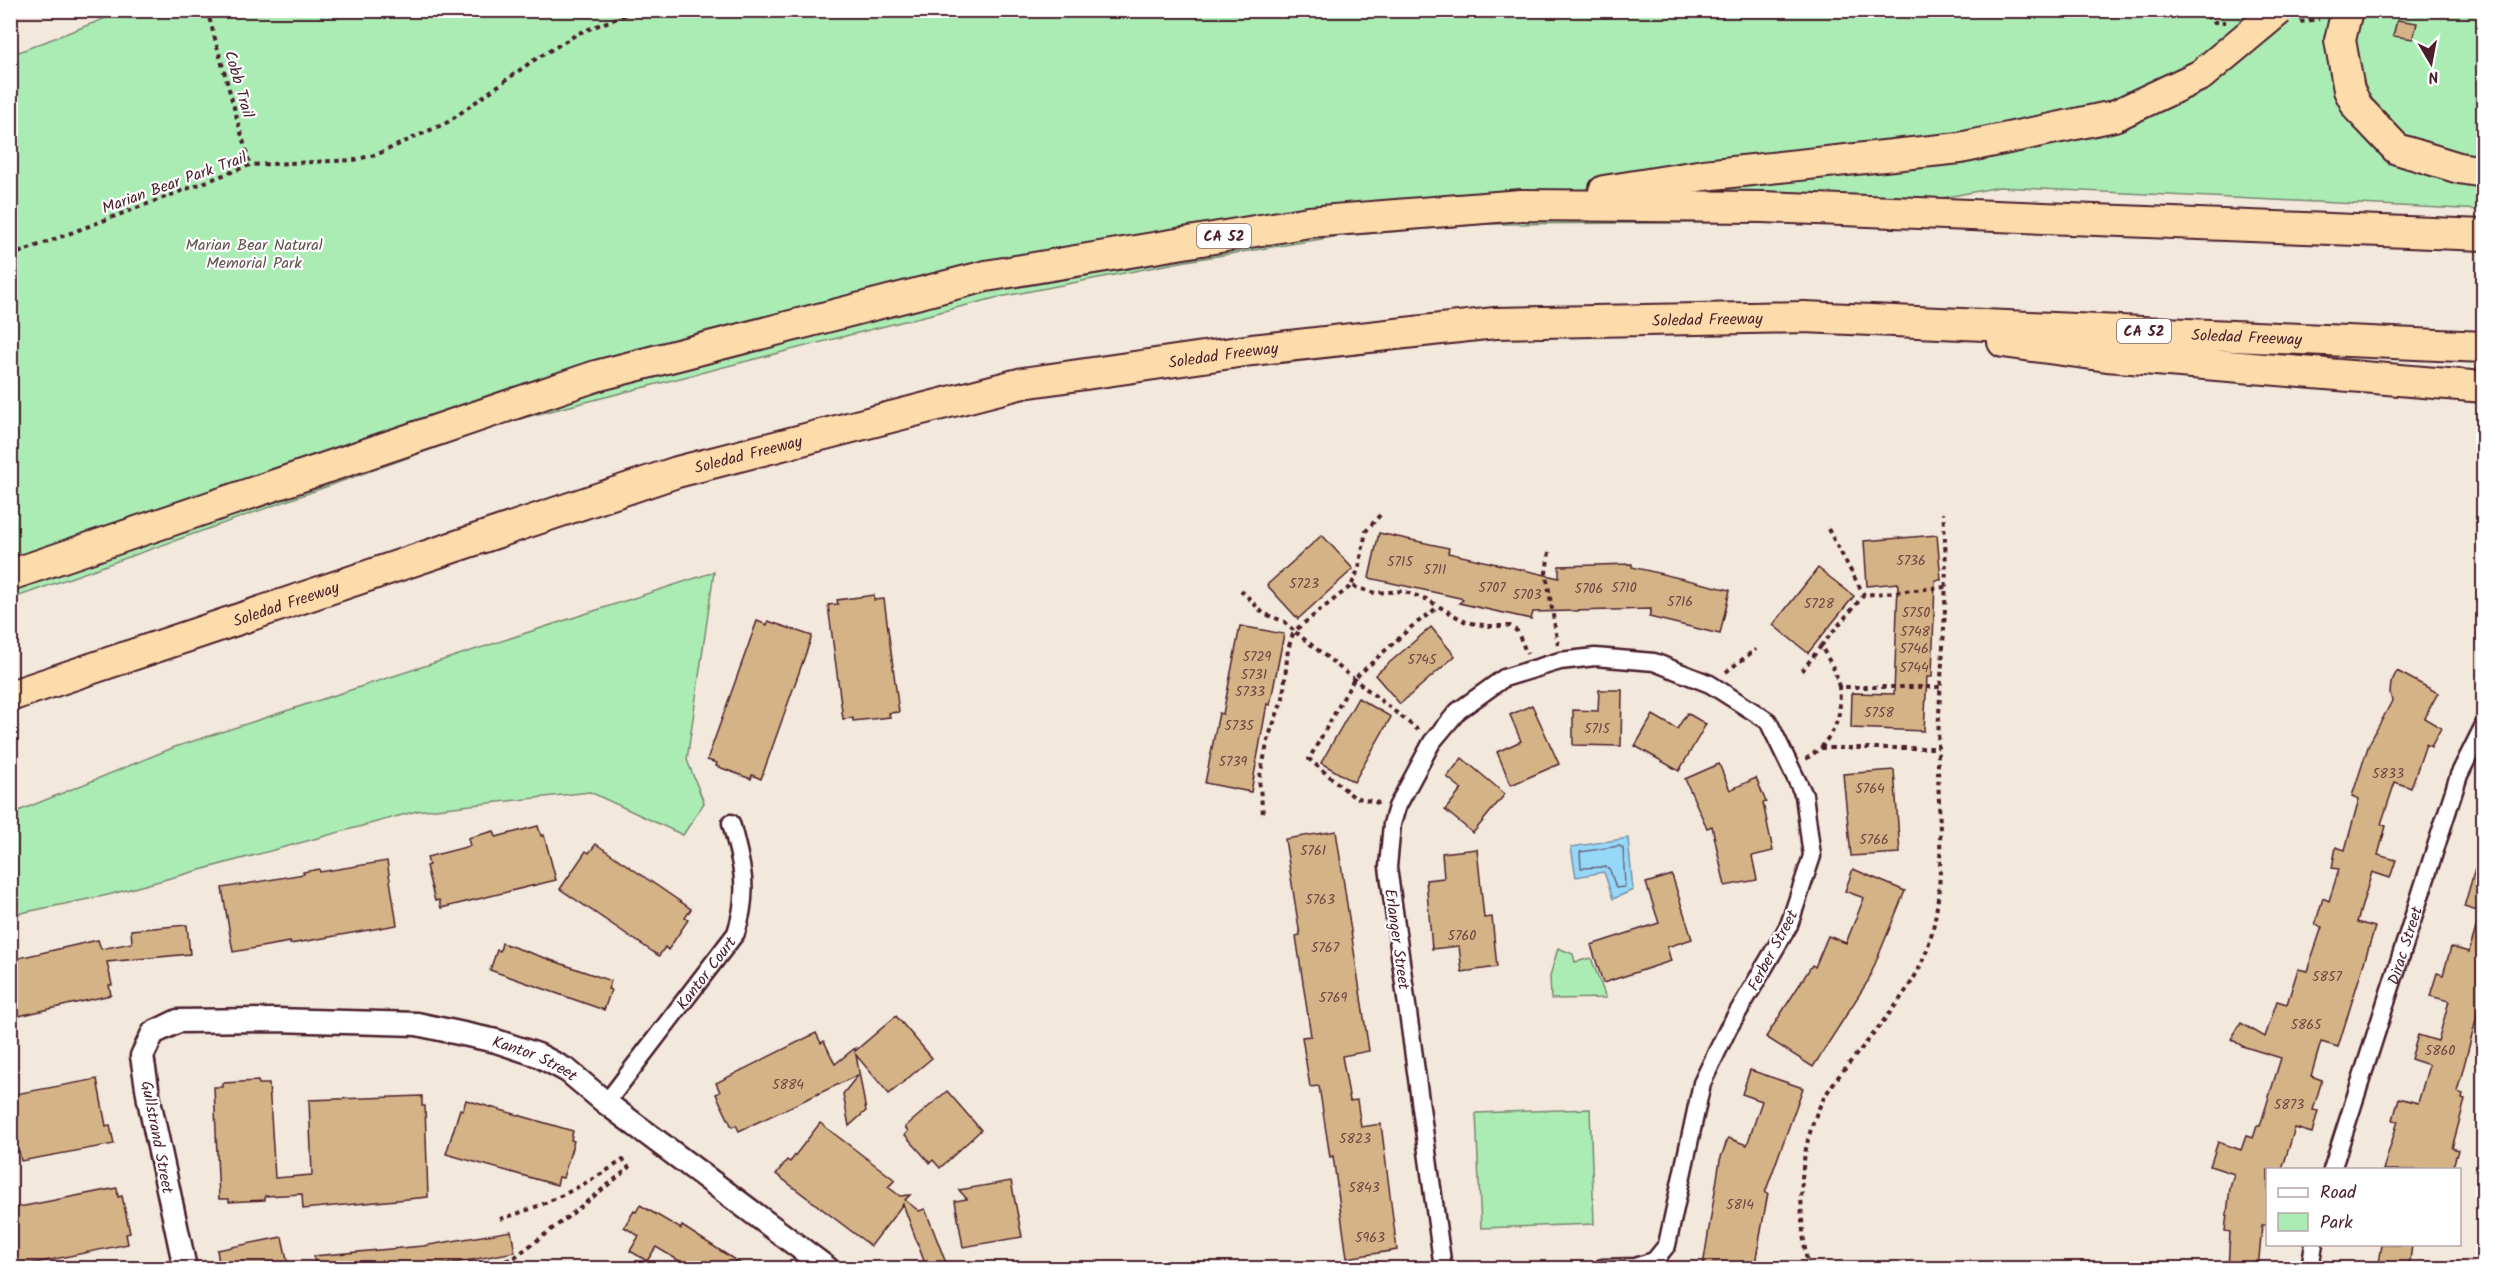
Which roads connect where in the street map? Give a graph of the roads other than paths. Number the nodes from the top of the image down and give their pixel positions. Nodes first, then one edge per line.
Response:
1 (2279, 10) edge
2 (2347, 10) edge
3 (2484, 172) edge
4 (1521, 205) junction
5 (2484, 235) edge
6 (1804, 317) junction
7 (2484, 347) edge
8 (2484, 387) edge
9 (10, 575) edge
10 (1532, 669) joint
11 (10, 696) edge
12 (2484, 725) edge
13 (731, 823) dead end
14 (178, 1021) joint
15 (606, 1103) junction
16 (2333, 1168) edge
17 (2314, 1246) edge
18 (185, 1269) edge
19 (827, 1269) edge
20 (1443, 1269) edge
21 (1602, 1269) edge
22 (2310, 1269) edge

1 - 4 highway, bridge
2 - 3 highway, bridge
4 - 5 highway, CA 52
4 - 9 highway, CA 52
6 - 7 highway, Soledad Freeway / CA 52
6 - 8 highway
6 - 11 highway, Soledad Freeway / CA 52
10 - 20 street, Erlanger Street
10 - 21 street, Ferber Street
12 - 16 street, Dirac Street
13 - 15 street, Kantor Court
14 - 15 street, Kantor Street
14 - 18 street, Gullstrand Street
15 - 19 street, Kantor Street
17 - 22 street

